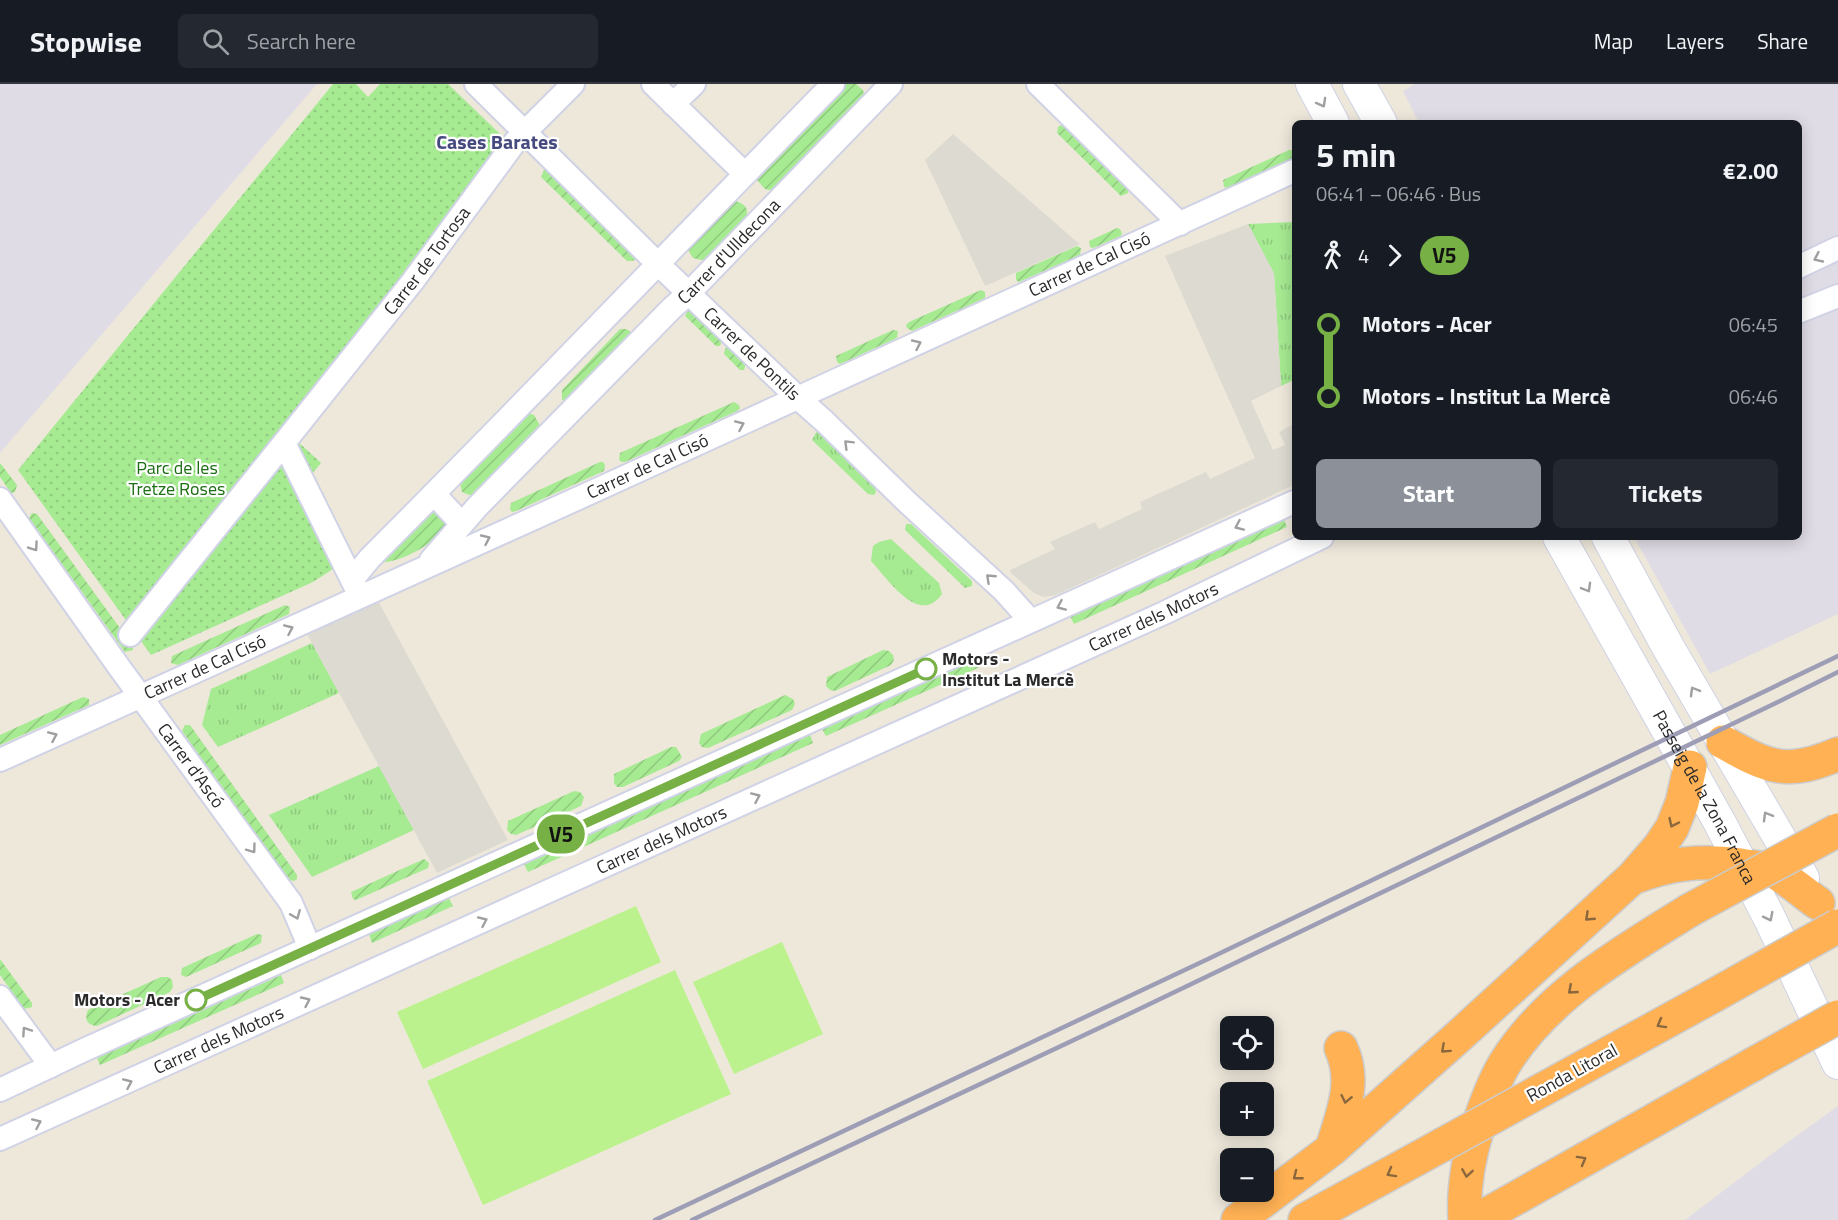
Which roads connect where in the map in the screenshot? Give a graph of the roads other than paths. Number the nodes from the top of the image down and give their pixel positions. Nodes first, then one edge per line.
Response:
1 (476, 84) edge
2 (573, 84) edge
3 (653, 84) edge
4 (694, 84) edge
5 (833, 84) edge
6 (891, 84) edge
7 (1038, 84) edge
8 (1312, 84) edge
9 (1359, 84) edge
10 (673, 104) junction
11 (1331, 120) edge
12 (1379, 120) edge
13 (525, 131) junction
14 (1292, 172) edge
15 (745, 174) junction
16 (1180, 224) junction
17 (1838, 248) edge
18 (1802, 265) edge
19 (664, 269) junction
20 (689, 292) junction
21 (1838, 296) edge
22 (1802, 310) edge
23 (533, 394) junction
24 (798, 398) junction
25 (559, 423) junction
26 (284, 443) junction
27 (434, 494) junction
28 (0, 500) edge
29 (1292, 503) edge
30 (462, 524) junction
31 (1316, 540) edge
32 (1560, 540) edge
33 (1610, 540) edge
34 (424, 568) junction
35 (356, 589) junction
36 (1030, 620) junction
37 (130, 635) dead end
38 (140, 697) junction
39 (1723, 742) junction
40 (1838, 754) edge
41 (0, 760) edge
42 (1690, 768) junction
43 (1838, 830) edge
44 (1741, 865) junction
45 (1632, 878) junction
46 (1828, 914) edge
47 (1838, 942) edge
48 (310, 948) junction
49 (0, 997) edge
50 (1838, 1017) edge
51 (1341, 1048) dead end
52 (1838, 1063) edge
53 (51, 1066) junction
54 (0, 1090) edge
55 (0, 1139) edge
56 (1332, 1149) junction
57 (1238, 1220) edge
58 (1305, 1220) edge
59 (1465, 1220) edge
60 (1477, 1220) edge

1 - 13 street, Carrer de Pontils
2 - 13 street, Carrer de Tortosa
3 - 10 street
4 - 10 street
5 - 15 street
6 - 20 street, Carrer d'Ulldecona
7 - 16 street
8 -> 11 main road
9 - 12 main road
10 - 15 street
13 - 19 street, Carrer de Pontils
13 - 26 street, Carrer de Tortosa
14 - 16 street, Carrer de Cal Cisó
15 - 19 street
24 -> 16 street, Carrer de Cal Cisó
17 -> 18 street
19 - 20 street, Carrer de Pontils
19 - 23 street
20 - 24 street, Carrer de Pontils
20 - 25 street, Carrer d'Ulldecona
21 - 22 street
23 - 25 street
23 - 27 street
34 -> 24 street, Carrer de Cal Cisó
36 -> 24 street, Carrer de Pontils
25 - 30 street, Carrer d'Ulldecona
26 - 35 street
26 - 37 street, Carrer de Tortosa
27 - 30 street
27 - 35 street
28 -> 38 street, Carrer d'Ascó
29 -> 36 street
30 - 34 street, Carrer d'Ulldecona
55 -> 31 street, Carrer dels Motors
32 -> 42 main road, Passeig de la Zona Franca
39 -> 33 main road
34 - 35 street, Carrer de Cal Cisó
38 -> 35 street, Carrer de Cal Cisó
36 - 48 street
41 -> 38 street, Carrer de Cal Cisó
38 -> 48 street, Carrer d'Ascó
39 - 40 highway
46 -> 39 main road
42 - 44 main road, Passeig de la Zona Franca
42 -> 45 highway
43 -> 59 highway, bridge
44 - 45 highway
44 - 46 highway
44 -> 52 main road, Passeig de la Zona Franca
45 -> 56 highway
46 - 47 main road
46 -> 58 highway, Ronda Litoral, bridge
48 - 53 street
53 -> 49 street
60 -> 50 highway, bridge
51 -> 56 highway
53 - 54 street
56 -> 57 highway

